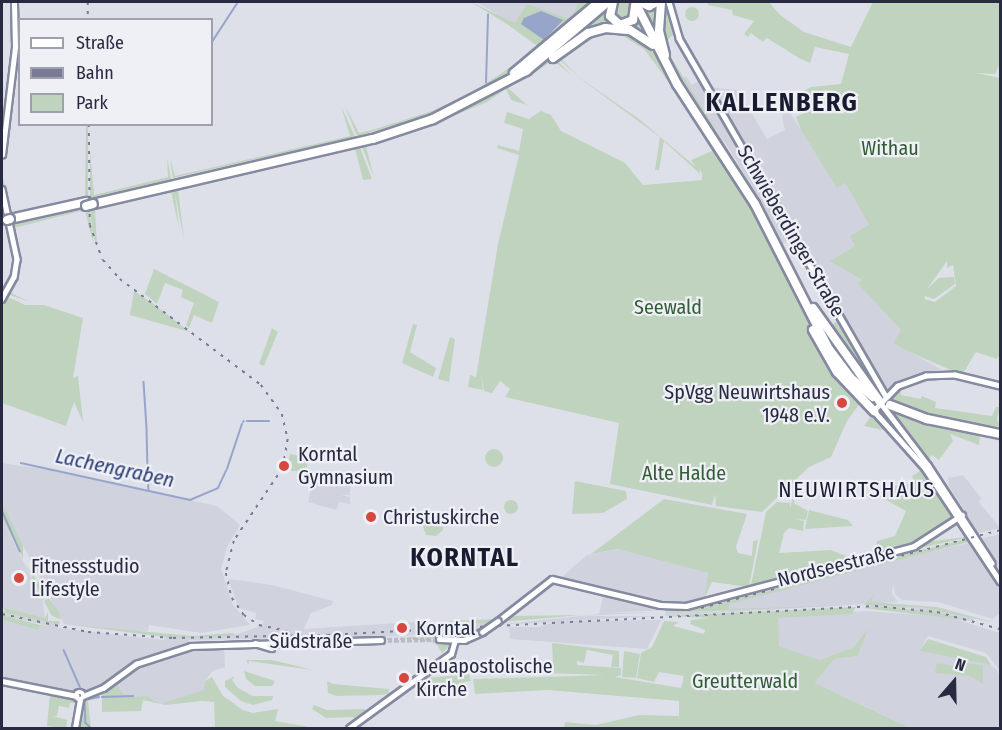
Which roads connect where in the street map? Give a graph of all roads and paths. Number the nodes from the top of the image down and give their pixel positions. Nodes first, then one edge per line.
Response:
1 (14, 2) edge
2 (599, 2) edge
3 (611, 2) edge
4 (637, 2) edge
5 (659, 2) edge
6 (669, 2) edge
7 (567, 47) junction
8 (549, 52) junction
9 (662, 55) junction
10 (2, 155) edge
11 (173, 184) junction
12 (2, 189) edge
13 (7, 222) edge
14 (804, 297) junction
15 (2, 299) edge
16 (864, 386) dead end
17 (1000, 386) edge
18 (877, 402) junction
19 (891, 409) junction
20 (883, 420) junction
21 (897, 423) junction
22 (1000, 435) edge
23 (954, 509) junction
24 (960, 516) junction
25 (951, 523) junction
26 (964, 526) junction
27 (1000, 576) edge
28 (1000, 580) edge
29 (439, 639) tunnel mouth
30 (381, 640) tunnel mouth
31 (455, 640) junction
32 (263, 645) junction
33 (271, 648) dead end
34 (2, 681) edge
35 (80, 697) junction
36 (75, 729) edge
37 (349, 729) edge

1 - 10 main road
2 - 8 highway
2 - 8 highway
3 - 4 highway
3 - 7 highway
3 - 8 highway
4 - 5 highway
4 - 9 highway
5 - 9 highway
6 - 18 main road, Schwieberdinger Straße
7 - 8 highway
7 - 9 highway
8 - 11 highway
8 - 11 highway
9 - 14 highway
11 - 13 highway
12 - 13 main road
13 - 15 main road
14 - 16 highway
14 - 18 highway
14 - 18 highway
17 - 18 main road
18 - 19 main road, Schwieberdinger Straße
18 - 20 main road, Schwieberdinger Straße
19 - 21 main road, Schwieberdinger Straße
19 - 22 highway
20 - 21 main road
20 - 23 main road, Schwieberdinger Straße
21 - 24 main road, Schwieberdinger Straße
23 - 24 main road, Schwieberdinger Straße
23 - 25 main road
24 - 25 main road, Nordseestraße
24 - 26 main road, Schwieberdinger Straße
24 - 27 main road, Schwieberdinger Straße
25 - 26 main road
25 - 31 main road, Nordseestraße, bridge
26 - 28 main road, Schwieberdinger Straße
29 - 31 main road
30 - 32 main road, Südstraße
31 - 37 main road
32 - 33 main road
32 - 35 main road, Südstraße
34 - 35 main road
35 - 36 main road

